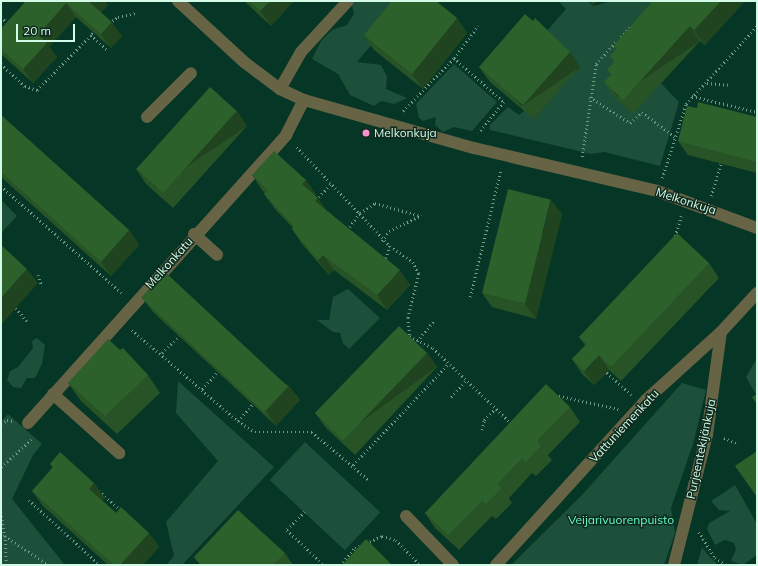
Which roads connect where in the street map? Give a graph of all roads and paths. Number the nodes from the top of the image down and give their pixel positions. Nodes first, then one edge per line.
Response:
1 (178, 1) edge
2 (348, 1) edge
3 (136, 14) dead end
4 (1, 17) edge
5 (104, 26) edge
6 (478, 26) dead end
7 (631, 26) edge
8 (757, 26) edge
9 (98, 30) edge
10 (6, 32) edge
11 (91, 35) junction
12 (109, 51) dead end
13 (454, 58) junction
14 (1, 64) edge
15 (191, 73) dead end
16 (485, 76) edge
17 (481, 82) junction
18 (706, 83) junction
19 (728, 85) dead end
20 (280, 88) junction
21 (692, 96) junction
22 (590, 97) junction
23 (304, 100) junction
24 (757, 112) edge
25 (146, 117) dead end
26 (392, 124) junction
27 (286, 135) junction
28 (674, 137) junction
29 (474, 148) junction
30 (504, 155) junction
31 (721, 164) edge
32 (579, 172) junction
33 (331, 184) junction
34 (1, 186) edge
35 (658, 191) junction
36 (315, 201) edge
37 (708, 207) junction
38 (360, 213) junction
39 (681, 216) dead end
40 (757, 228) edge
41 (194, 234) junction
42 (342, 237) edge
43 (382, 241) junction
44 (671, 243) edge
45 (390, 246) junction
46 (217, 255) dead end
47 (385, 262) edge
48 (38, 275) dead end
49 (42, 286) dead end
50 (757, 292) edge
51 (470, 297) dead end
52 (132, 303) junction
53 (16, 308) dead end
54 (118, 319) junction
55 (27, 320) dead end
56 (434, 321) dead end
57 (721, 332) junction
58 (179, 336) edge
59 (416, 341) junction
60 (162, 352) junction
61 (449, 363) junction
62 (598, 366) edge
63 (218, 372) edge
64 (467, 380) junction
65 (202, 389) junction
66 (53, 394) junction
67 (553, 396) edge
68 (451, 397) dead end
69 (637, 399) dead end
70 (253, 404) edge
71 (495, 409) junction
72 (626, 410) dead end
73 (238, 421) junction
74 (28, 423) dead end
75 (515, 426) edge
76 (482, 430) dead end
77 (39, 431) dead end
78 (724, 438) dead end
79 (739, 444) dead end
80 (119, 453) dead end
81 (353, 465) junction
82 (1, 467) edge
83 (370, 481) dead end
84 (97, 489) dead end
85 (29, 500) dead end
86 (1, 512) edge
87 (305, 512) dead end
88 (126, 515) edge
89 (406, 516) dead end
90 (699, 532) dead end
91 (5, 536) junction
92 (1, 539) edge
93 (6, 565) edge
94 (49, 565) edge
95 (100, 565) edge
96 (324, 565) edge
97 (340, 565) edge
98 (420, 565) edge
99 (453, 565) edge
100 (496, 565) edge
101 (674, 565) edge
102 (726, 565) edge

1 - 20 street, Melkonkuja
2 - 20 street
3 - 5 path
4 - 10 path
6 - 13 path
7 - 22 path
8 - 18 path
9 - 11 path
11 - 12 path
11 - 14 path
13 - 17 path
13 - 26 path
15 - 25 street
16 - 17 path
17 - 29 path
18 - 19 path
18 - 21 path
20 - 23 street, Melkonkuja
21 - 24 path
21 - 28 path
22 - 28 path
22 - 32 path
23 - 26 street, Melkonkuja
23 - 27 street, Melkonkatu
26 - 29 street, Melkonkuja
27 - 33 path
27 - 41 street, Melkonkatu
28 - 35 path
29 - 30 street, Melkonkuja
30 - 32 street, Melkonkuja
30 - 51 path
31 - 37 path
32 - 35 street, Melkonkuja
33 - 36 path
33 - 38 path
34 - 52 path
35 - 37 street, Melkonkuja
37 - 40 street, Melkonkuja
38 - 42 path
38 - 43 path
38 - 43 path
39 - 44 path
41 - 46 street
41 - 52 street, Melkonkatu
43 - 45 path
45 - 47 path
45 - 59 path
48 - 49 path
50 - 57 street, Vattuniemenkatu
52 - 54 street, Melkonkatu
53 - 55 path
54 - 60 path
54 - 66 street, Melkonkatu
56 - 59 path
57 - 100 street, Vattuniemenkatu
57 - 101 street, Purjeentekijänkuja
58 - 60 path
59 - 61 path
60 - 65 path
61 - 64 path
61 - 81 path
62 - 69 path
63 - 65 path
64 - 68 path
64 - 71 path
65 - 73 path
66 - 74 street, Melkonkatu
66 - 80 street
67 - 72 path
70 - 73 path
71 - 75 path
71 - 76 path
73 - 81 path
77 - 82 path
78 - 79 path
81 - 83 path
84 - 88 path
85 - 95 path
86 - 91 path
87 - 96 path
89 - 99 street
90 - 102 path
91 - 92 path
91 - 93 path
91 - 94 path
97 - 98 path

